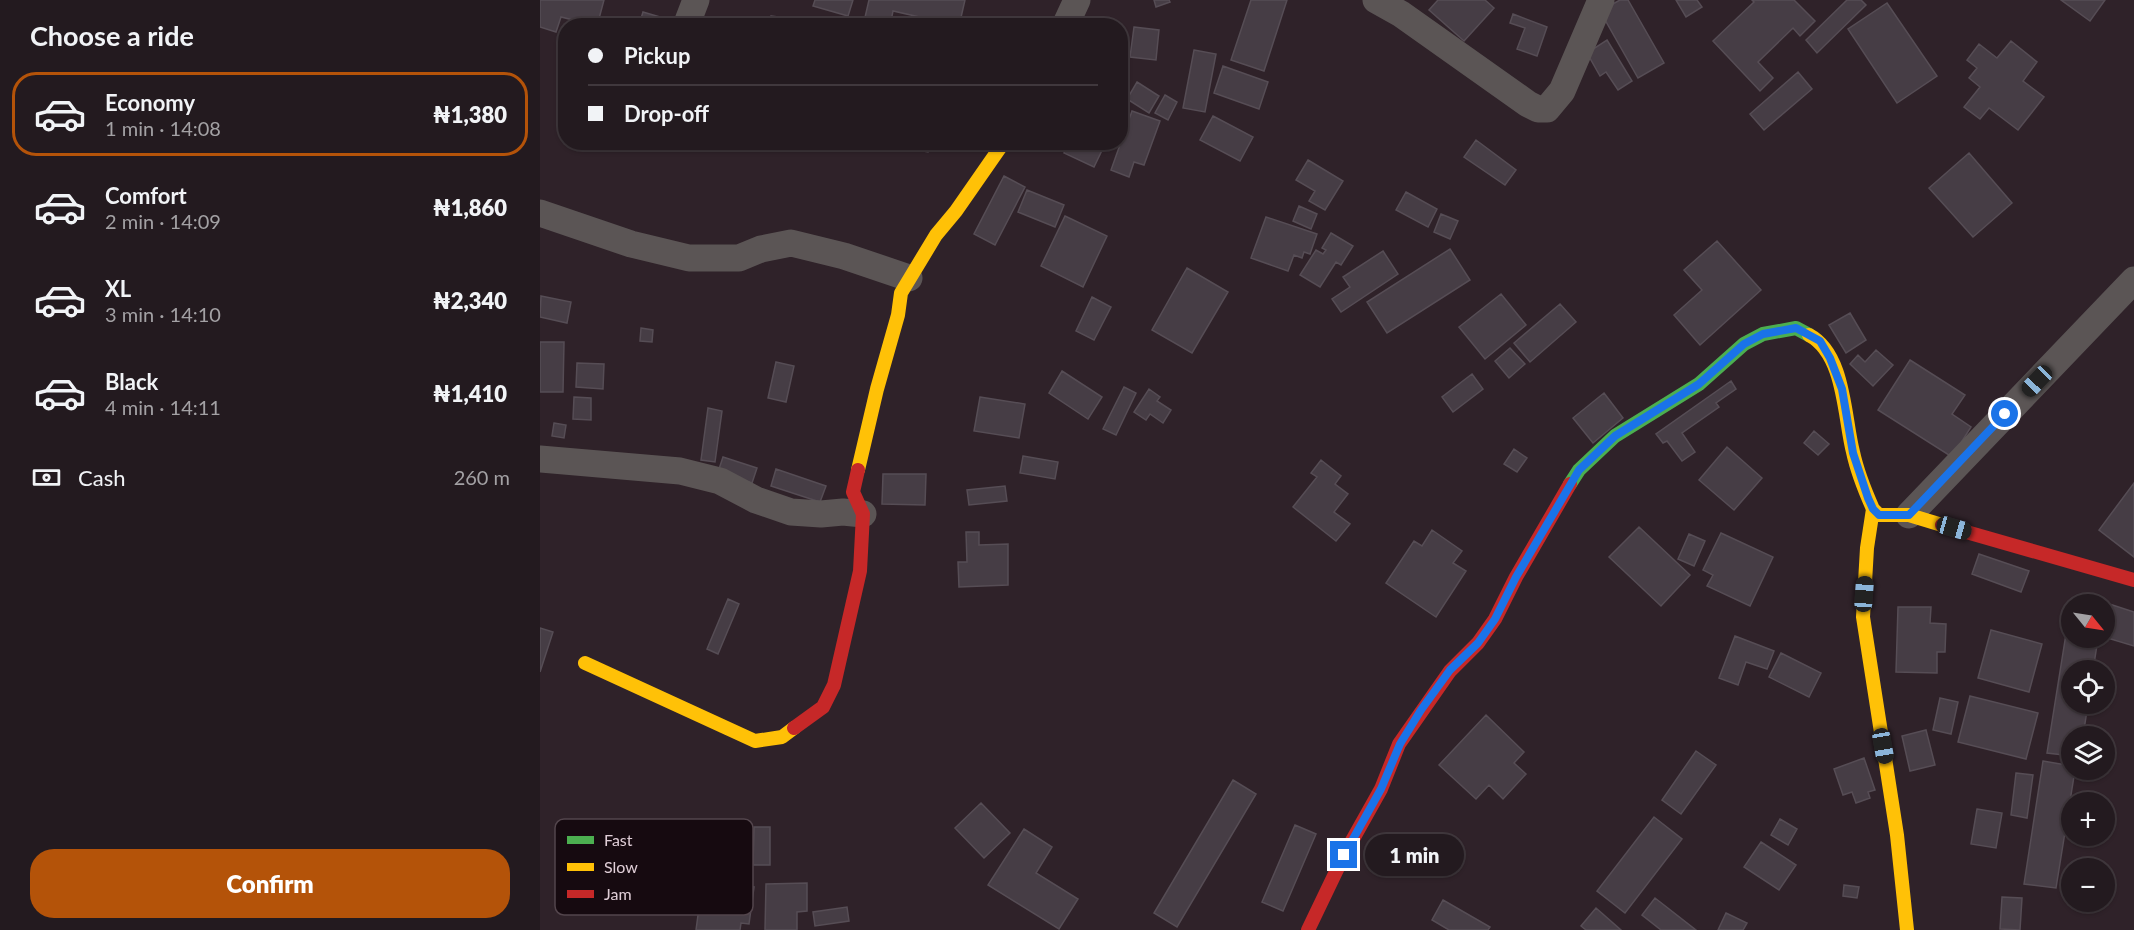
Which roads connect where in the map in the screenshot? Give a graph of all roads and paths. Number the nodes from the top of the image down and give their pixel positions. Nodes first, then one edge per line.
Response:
1 (696, 0) edge
2 (1077, 0) edge
3 (1376, 0) edge
4 (1601, 0) edge
5 (689, 18) edge
6 (1069, 18) edge
7 (998, 150) edge
8 (540, 213) edge
9 (909, 278) junction
10 (2134, 280) edge
11 (540, 459) edge
12 (1873, 509) junction
13 (863, 514) junction
14 (1909, 515) junction
15 (2134, 580) edge
16 (585, 663) dead end
17 (1308, 930) edge
18 (1907, 930) edge

1 - 5 street
2 - 6 street
3 - 4 street
7 - 9 street
8 - 9 street
9 - 13 street
10 - 14 street
11 - 13 street
12 - 14 street
12 - 17 street
12 - 18 street
13 - 16 street
14 - 15 street

